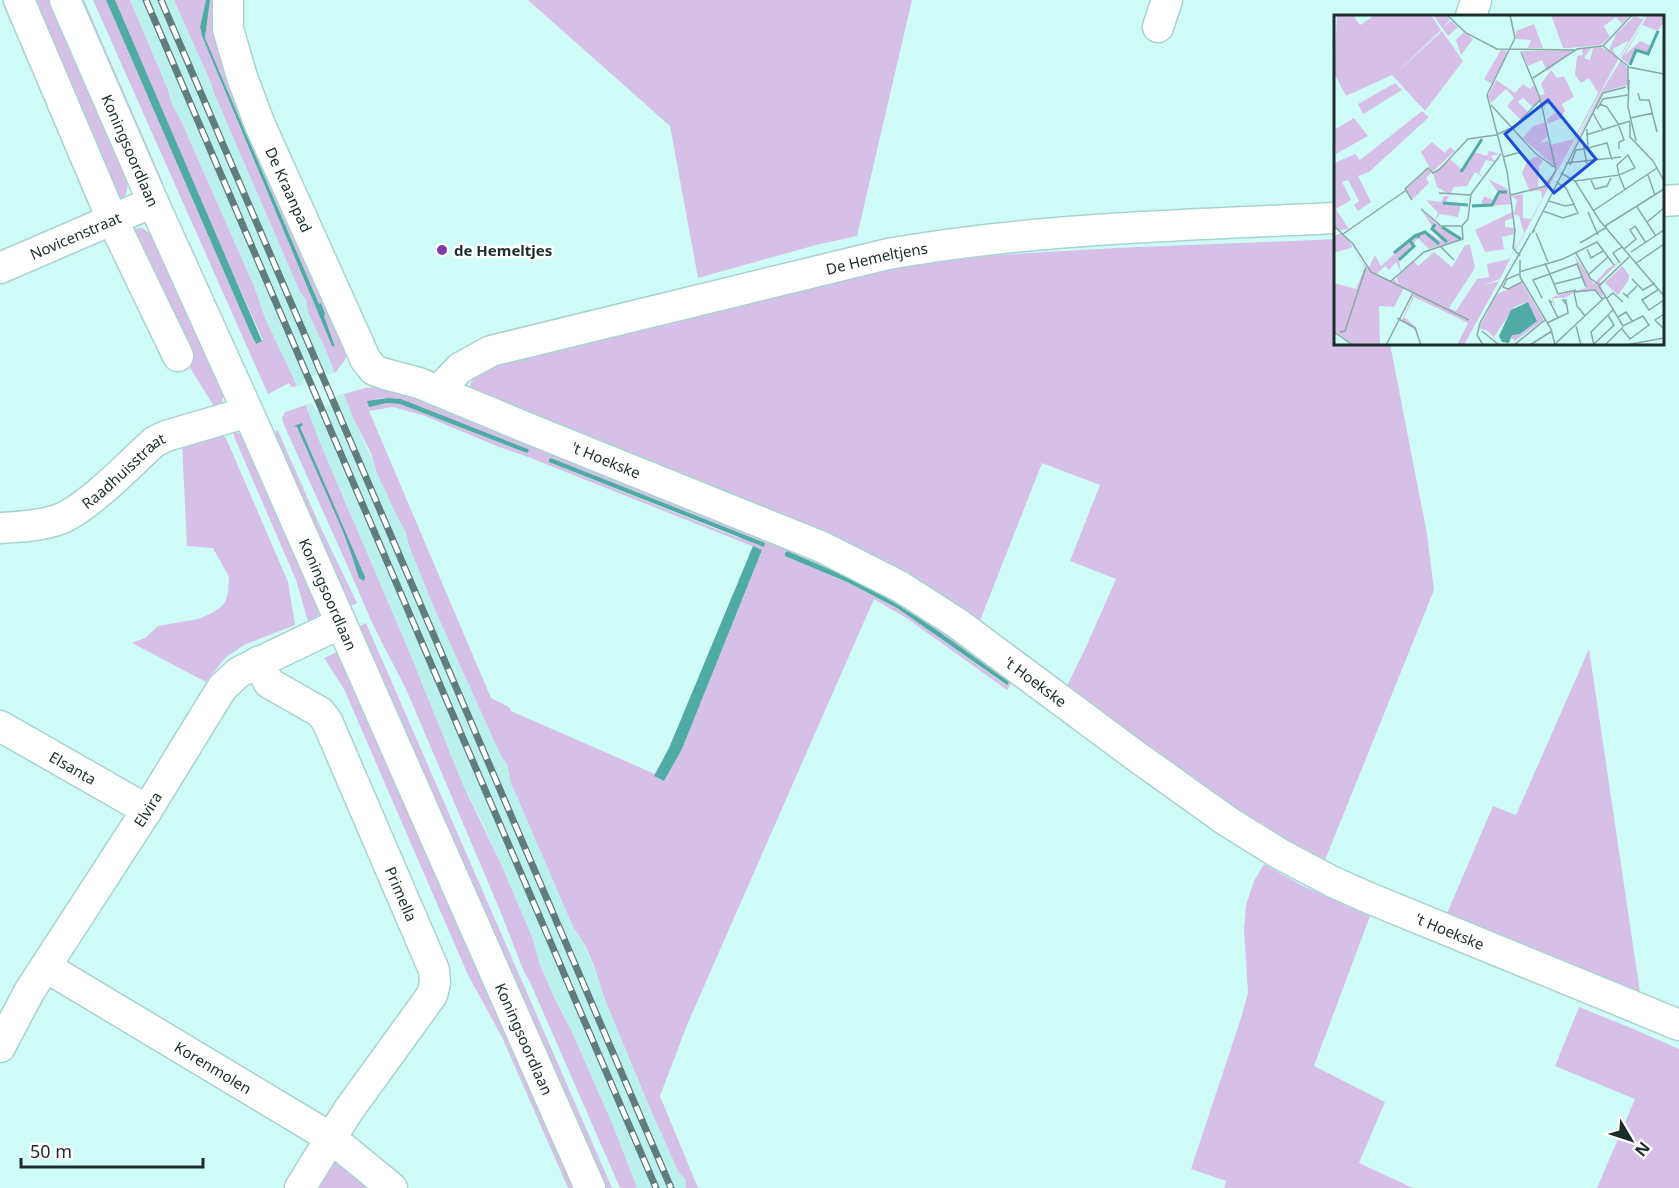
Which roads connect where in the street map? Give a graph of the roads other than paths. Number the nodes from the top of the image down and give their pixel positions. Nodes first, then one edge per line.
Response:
1 (19, 0) edge
2 (65, 0) edge
3 (228, 0) edge
4 (1476, 0) edge
5 (1471, 15) edge
6 (1679, 200) edge
7 (1664, 201) edge
8 (153, 202) junction
9 (1334, 218) edge
10 (112, 219) junction
11 (0, 268) edge
12 (178, 356) dead end
13 (374, 370) joint
14 (438, 391) junction
15 (248, 412) junction
16 (0, 528) edge
17 (341, 623) junction
18 (258, 662) junction
19 (0, 726) edge
20 (147, 810) junction
21 (46, 967) junction
22 (1679, 1025) edge
23 (0, 1047) edge
24 (331, 1138) junction
25 (300, 1188) edge
26 (392, 1188) edge
27 (590, 1188) edge

1 - 10 street
2 - 8 street, Koningsoordlaan
3 - 13 street, De Kraanpad
4 - 5 street
6 - 7 street
8 - 10 street, Novicenstraat
8 - 15 street, Koningsoordlaan
9 - 14 street, De Hemeltjens
10 - 11 street, Novicenstraat
10 - 12 street
13 - 14 street, 't Hoekske
14 - 22 street, 't Hoekske
15 - 16 street, Raadhuisstraat
15 - 17 street, Koningsoordlaan
17 - 18 street, Elvira
17 - 27 street, Koningsoordlaan
18 - 20 street, Elvira
18 - 24 street, Primella
19 - 20 street, Elsanta
20 - 21 street, Elvira
21 - 23 street, Elvira
21 - 24 street, Korenmolen
24 - 25 street
24 - 26 street, Korenmolen

